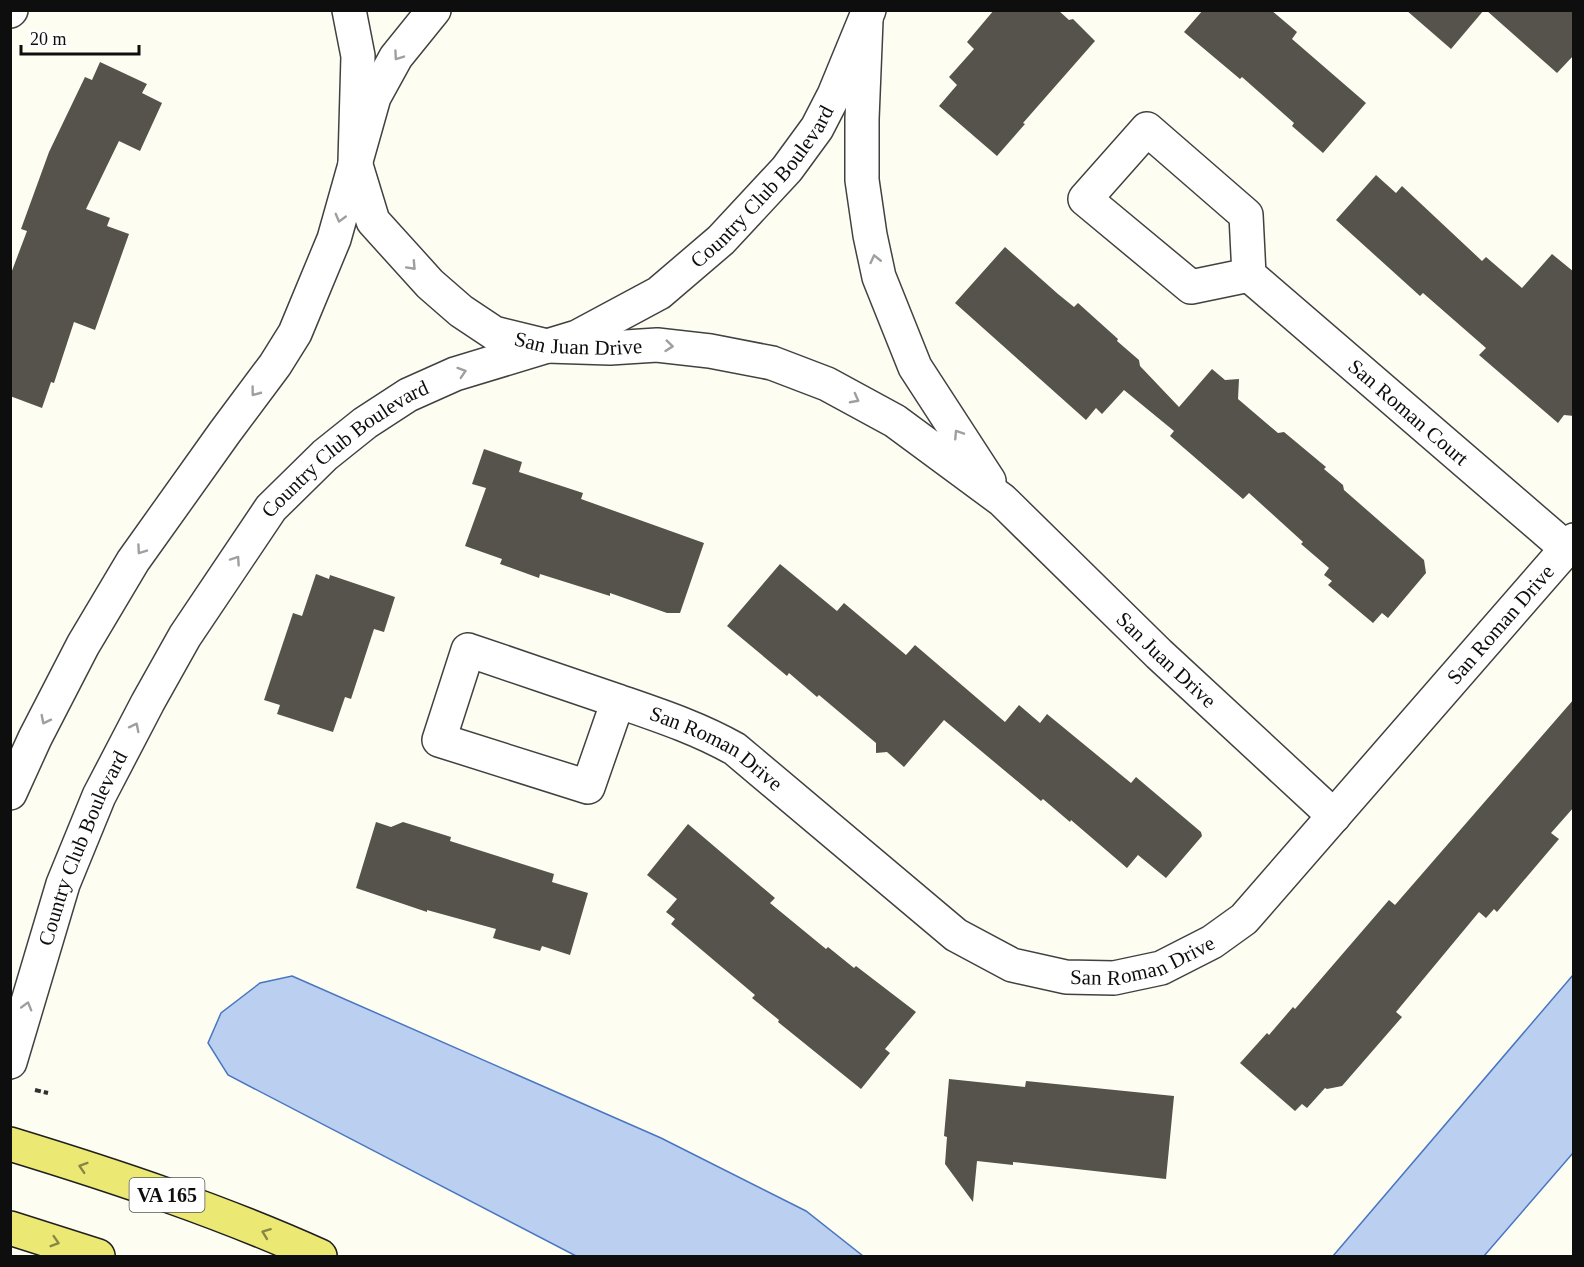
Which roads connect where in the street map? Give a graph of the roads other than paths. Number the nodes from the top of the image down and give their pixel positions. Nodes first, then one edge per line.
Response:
1 (349, 10) edge
2 (434, 10) edge
3 (866, 13) edge
4 (356, 162) junction
5 (1249, 275) junction
6 (547, 346) junction
7 (1002, 500) junction
8 (1570, 544) edge
9 (618, 701) junction
10 (10, 793) edge
11 (1334, 816) junction
12 (10, 1062) edge
13 (10, 1144) edge
14 (10, 1228) edge
15 (98, 1257) edge
16 (320, 1257) edge

1 - 4 street, San Juan Drive
2 -> 4 street
3 - 6 street, Country Club Boulevard
7 -> 3 street, San Juan Drive
4 -> 6 street, San Juan Drive
4 -> 10 street
5 - 5 street
5 - 8 street, San Roman Court
6 -> 7 street, San Juan Drive
12 -> 6 street, Country Club Boulevard
7 - 11 street, San Juan Drive
8 - 11 street, San Roman Drive
9 - 9 street, San Roman Drive
9 - 11 street, San Roman Drive
16 -> 13 main road, VA 165
14 -> 15 main road

